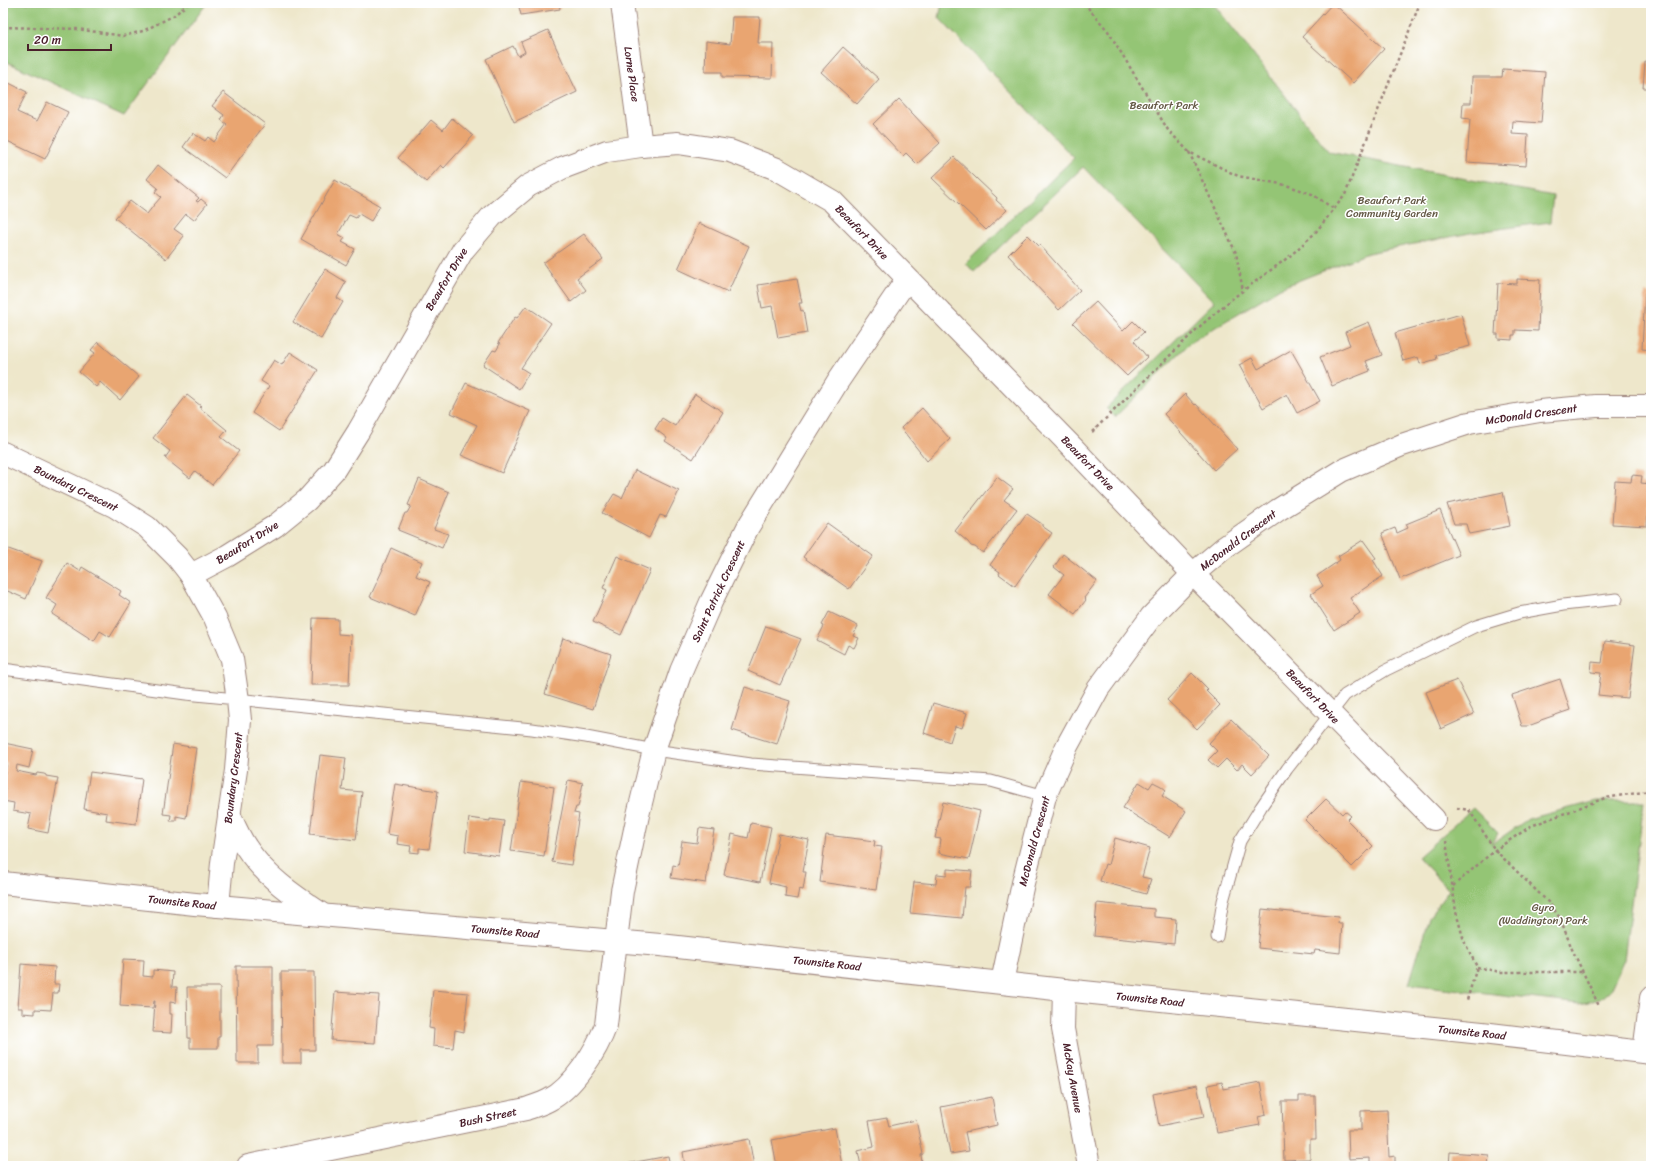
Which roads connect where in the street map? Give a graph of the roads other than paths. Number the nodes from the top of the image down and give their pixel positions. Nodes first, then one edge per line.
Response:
1 (622, 3) edge
2 (641, 146) junction
3 (907, 279) junction
4 (1651, 406) edge
5 (3, 453) edge
6 (1193, 574) junction
7 (191, 575) junction
8 (1617, 599) dead end
9 (3, 669) edge
10 (238, 700) junction
11 (1330, 714) junction
12 (654, 750) junction
13 (1045, 796) junction
14 (229, 814) junction
15 (1434, 820) road end
16 (3, 883) edge
17 (218, 906) junction
18 (322, 914) junction
19 (1217, 937) dead end
20 (617, 941) junction
21 (1002, 982) junction
22 (1064, 990) junction
23 (1651, 998) edge
24 (1648, 1052) edge
25 (248, 1166) edge
26 (1089, 1166) edge

1 - 2 street, Lorne Place
2 - 3 street, Beaufort Drive
2 - 7 street, Beaufort Drive
3 - 6 street, Beaufort Drive
3 - 12 street, Saint Patrick Crescent
4 - 6 street, McDonald Crescent
5 - 7 street, Boundary Crescent
6 - 11 street, Beaufort Drive
6 - 13 street, McDonald Crescent
7 - 10 street, Boundary Crescent
8 - 11 lane
9 - 10 lane
10 - 12 lane
10 - 14 street, Boundary Crescent
11 - 15 street, Beaufort Drive
11 - 19 lane
12 - 13 lane
12 - 20 street, Saint Patrick Crescent
13 - 21 street, McDonald Crescent
14 - 17 street, Boundary Crescent
14 - 18 street
16 - 17 street, Townsite Road
17 - 18 street, Townsite Road
18 - 20 street, Townsite Road
20 - 21 street, Townsite Road
20 - 25 street, Bush Street
21 - 22 street, Townsite Road
22 - 24 street, Townsite Road
22 - 26 street, McKay Avenue
23 - 24 street

